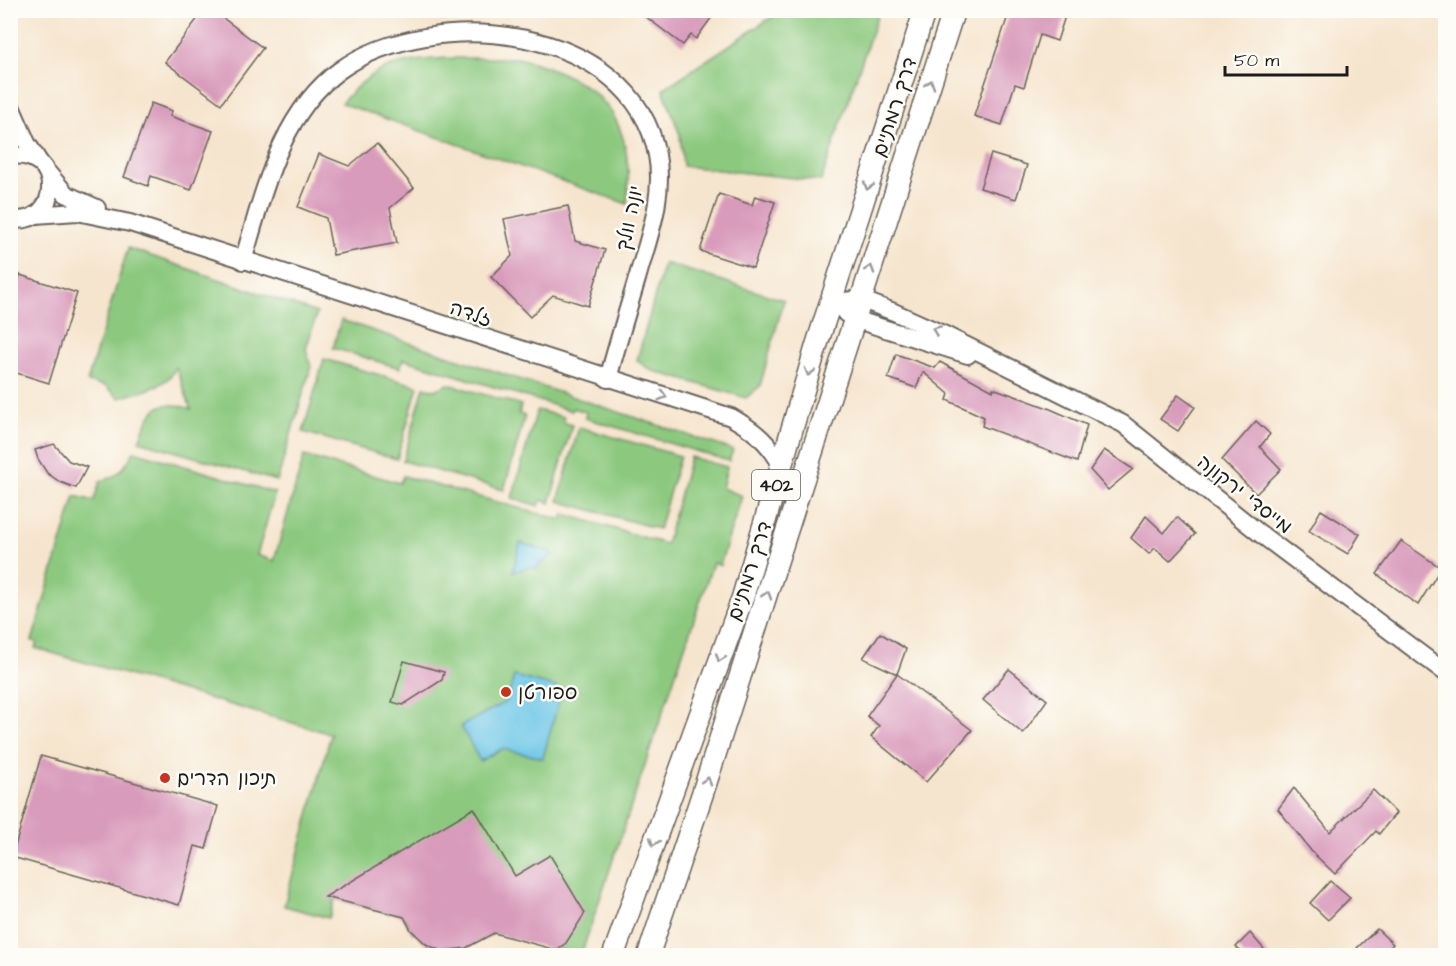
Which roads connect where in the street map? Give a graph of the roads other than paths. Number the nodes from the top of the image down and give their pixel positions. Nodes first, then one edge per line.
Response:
1 (925, 10) edge
2 (954, 10) edge
3 (10, 104) edge
4 (10, 156) edge
5 (43, 166) junction
6 (20, 220) edge
7 (130, 223) junction
8 (243, 261) junction
9 (830, 303) junction
10 (857, 309) junction
11 (608, 379) junction
12 (782, 467) junction
13 (1446, 673) edge
14 (613, 956) edge
15 (648, 956) edge

1 -> 9 main road, דרך רמתיים / 402
10 -> 2 main road, דרך רמתיים / 402
3 - 5 street, זלדה
4 - 5 street
5 - 6 street
5 - 7 street, זלדה
6 - 7 street, זלדה
7 - 8 street, זלדה
8 - 11 street, זלדה
8 - 11 street, יונה וולך
9 - 10 street, מייסדי ירקונה
9 -> 12 main road, דרך רמתיים / 402
10 - 13 street, מייסדי ירקונה
15 -> 10 main road, דרך רמתיים / 402
11 -> 12 street, זלדה
12 -> 14 main road, דרך רמתיים / 402

